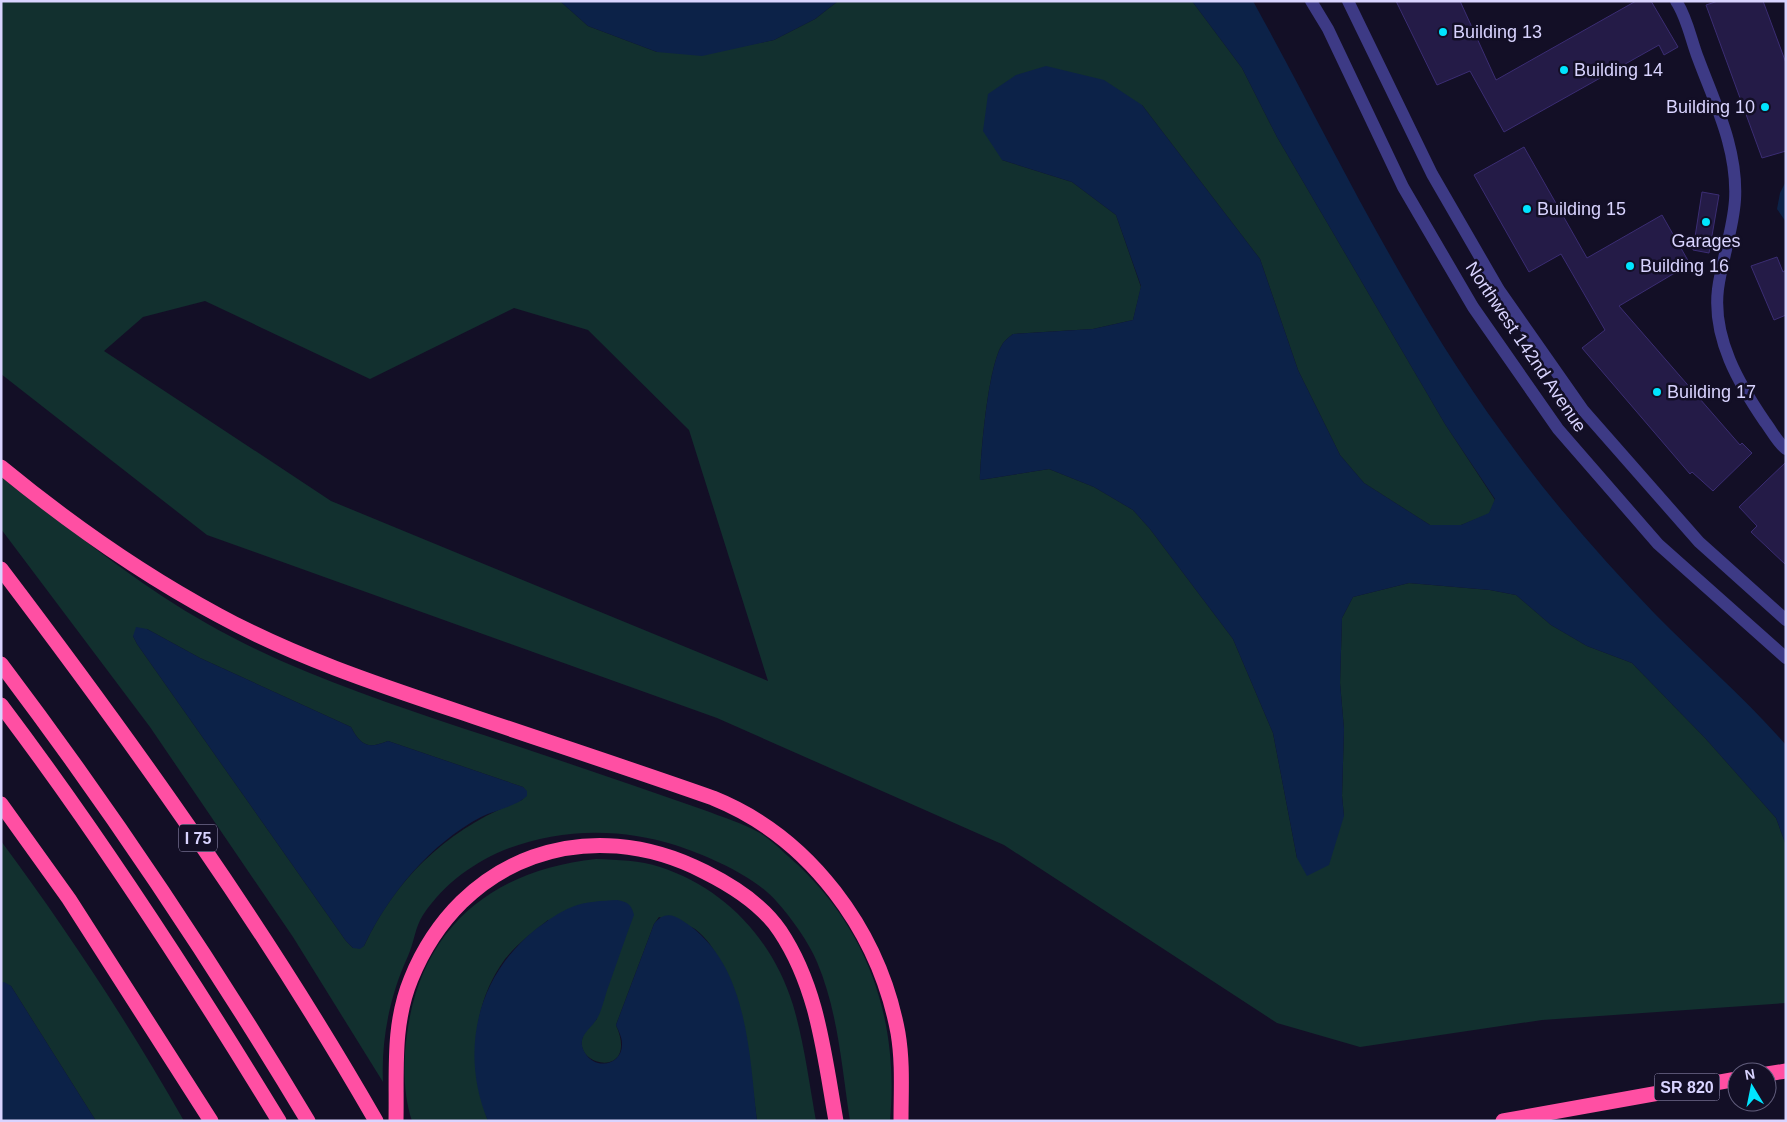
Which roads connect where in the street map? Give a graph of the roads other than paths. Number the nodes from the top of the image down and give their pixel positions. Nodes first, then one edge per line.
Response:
1 (1311, 1) edge
2 (1348, 1) edge
3 (1676, 1) edge
4 (1786, 449) edge
5 (1, 468) edge
6 (1, 569) edge
7 (1786, 620) edge
8 (1786, 658) edge
9 (1, 664) edge
10 (1, 706) edge
11 (1, 804) edge
12 (1727, 1081) edge
13 (211, 1121) edge
14 (279, 1121) edge
15 (308, 1121) edge
16 (376, 1121) edge
17 (396, 1121) edge
18 (836, 1121) edge
19 (901, 1121) edge
20 (1503, 1121) edge

1 - 8 street, Northwest 142nd Avenue
2 - 7 street, Northwest 142nd Avenue
3 - 4 street
5 - 19 highway
6 - 16 highway, I 75
9 - 15 highway
10 - 14 highway
11 - 13 highway
12 - 20 highway, SR 820
17 - 18 highway

